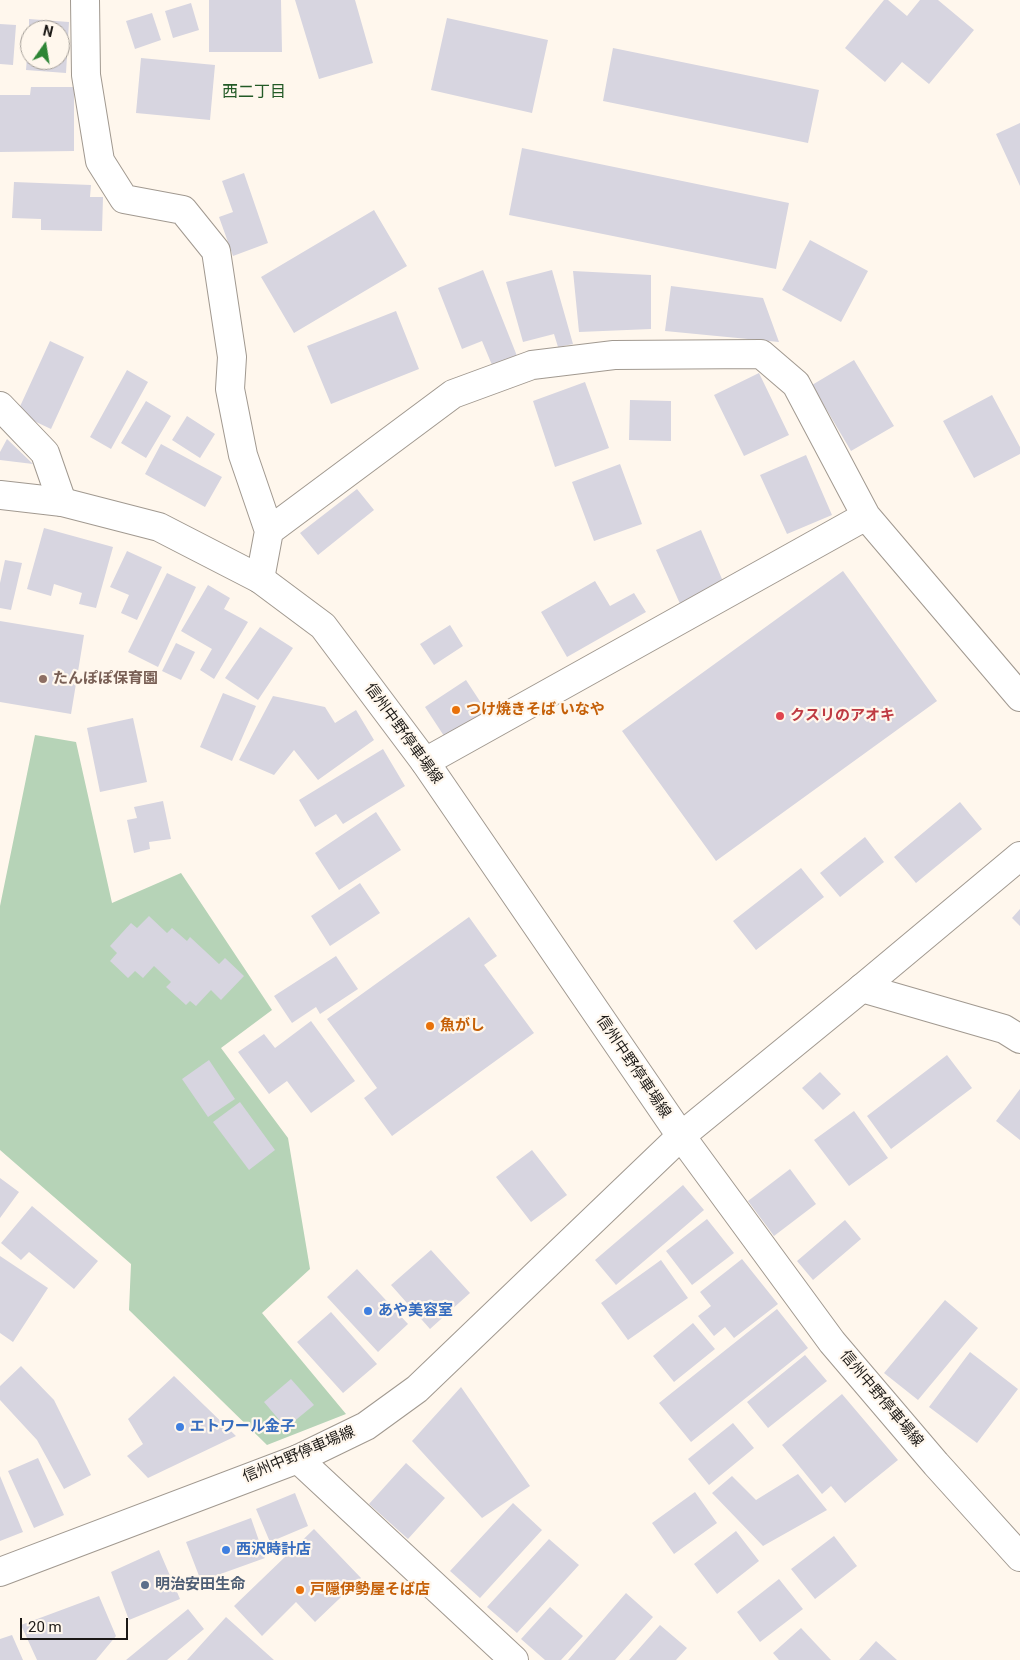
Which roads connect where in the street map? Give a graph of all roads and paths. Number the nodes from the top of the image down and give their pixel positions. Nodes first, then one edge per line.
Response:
1 (85, 0) edge
2 (0, 406) edge
3 (0, 495) edge
4 (62, 502) junction
5 (866, 516) junction
6 (269, 531) junction
7 (260, 579) junction
8 (1020, 697) edge
9 (425, 762) junction
10 (1020, 856) edge
11 (862, 988) junction
12 (1020, 1039) edge
13 (680, 1136) junction
14 (298, 1459) junction
15 (1020, 1557) edge
16 (0, 1572) edge
17 (514, 1660) edge

1 - 6 street
2 - 4 street
3 - 4 street, 信州中野停車場線
4 - 7 street, 信州中野停車場線
5 - 6 street
5 - 8 street
5 - 9 street
6 - 7 street
7 - 9 street, 信州中野停車場線
9 - 13 street, 信州中野停車場線
10 - 11 street
11 - 12 street
11 - 13 street
13 - 14 street, 信州中野停車場線
13 - 15 street, 信州中野停車場線
14 - 16 street, 信州中野停車場線
14 - 17 street

